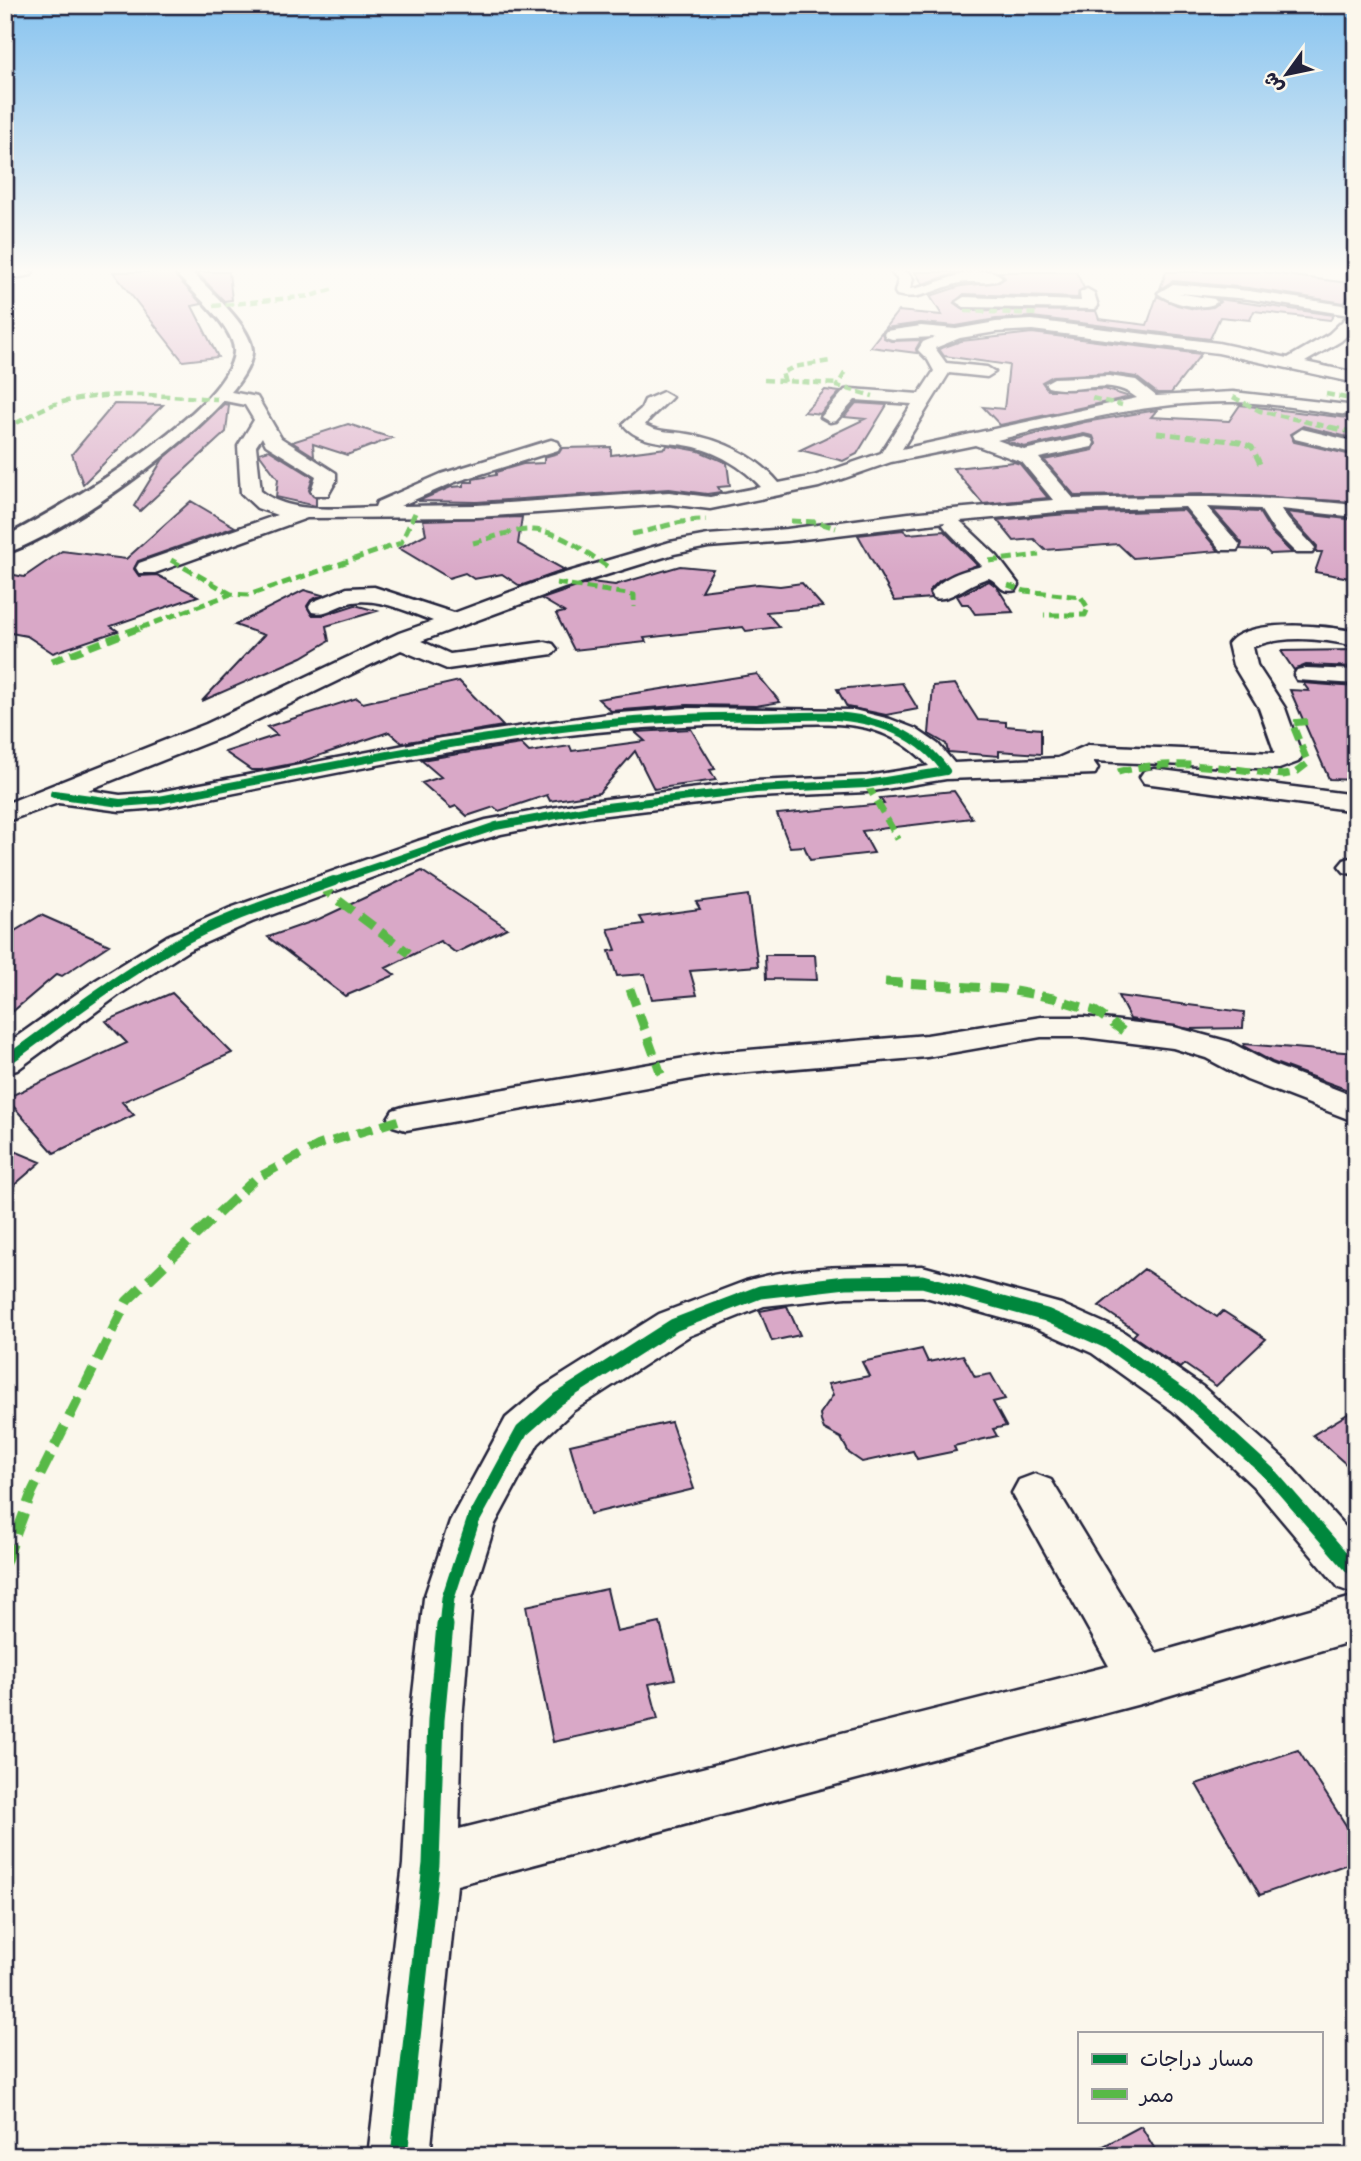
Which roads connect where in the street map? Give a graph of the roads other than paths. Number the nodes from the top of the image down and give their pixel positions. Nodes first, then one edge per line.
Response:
1 (237, 373) edge
2 (941, 373) edge
3 (1054, 383) dead end
4 (221, 395) junction
5 (663, 397) dead end
6 (926, 400) junction
7 (1152, 401) junction
8 (1356, 411) edge
9 (830, 417) dead end
10 (263, 420) junction
11 (1303, 435) dead end
12 (975, 439) junction
13 (1085, 443) dead end
14 (551, 446) dead end
15 (1356, 448) edge
16 (701, 455) dead end
17 (1021, 456) junction
18 (888, 457) junction
19 (741, 461) junction
20 (1072, 466) dead end
21 (1039, 467) junction
22 (774, 490) junction
23 (321, 491) dead end
24 (1340, 498) edge
25 (1190, 501) junction
26 (710, 503) junction
27 (1274, 503) junction
28 (1068, 505) junction
29 (1356, 511) edge
30 (302, 513) junction
31 (366, 514) junction
32 (962, 520) junction
33 (708, 541) junction
34 (1229, 545) dead end
35 (5, 546) edge
36 (1304, 548) dead end
37 (147, 568) dead end
38 (942, 593) dead end
39 (320, 607) dead end
40 (454, 620) junction
41 (1356, 639) edge
42 (402, 641) junction
43 (545, 649) dead end
44 (333, 655) dead end
45 (368, 657) junction
46 (1306, 675) dead end
47 (1356, 677) edge
48 (1064, 766) junction
49 (946, 771) junction
50 (54, 794) junction
51 (1349, 797) edge
52 (5, 814) edge
53 (5, 1062) edge
54 (1356, 1110) edge
55 (406, 1118) dead end
56 (1035, 1493) dead end
57 (1356, 1573) edge
58 (1356, 1618) edge
59 (1144, 1680) junction
60 (431, 1864) junction
61 (399, 2156) edge

1 - 4 main road
2 - 6 street
3 - 7 street
4 - 10 street
4 - 35 main road
5 - 19 street
6 - 9 street
6 - 18 street
7 - 8 street
7 - 12 street
10 - 23 street
10 - 30 street
11 - 15 street
12 - 17 street
12 - 18 street
13 - 17 street
14 - 31 street
16 - 19 street
17 - 21 street
18 - 22 street
19 - 22 street
20 - 21 street
21 - 28 street
22 - 26 street
24 - 27 street
25 - 27 street
25 - 28 street
25 - 34 street
26 - 31 street
26 - 33 street
27 - 29 street
27 - 36 street
28 - 32 street
30 - 31 street
30 - 37 street
32 - 33 street
32 - 38 street
33 - 40 street
39 - 40 street
40 - 42 street
41 - 48 street
42 - 43 street
42 - 45 street
44 - 45 street
45 - 50 street
46 - 47 street
48 - 49 street
48 - 51 street
49 - 50 street
49 - 53 street
50 - 52 street
54 - 55 street
56 - 59 street
57 - 60 street
58 - 59 street
59 - 60 street
60 - 61 street

